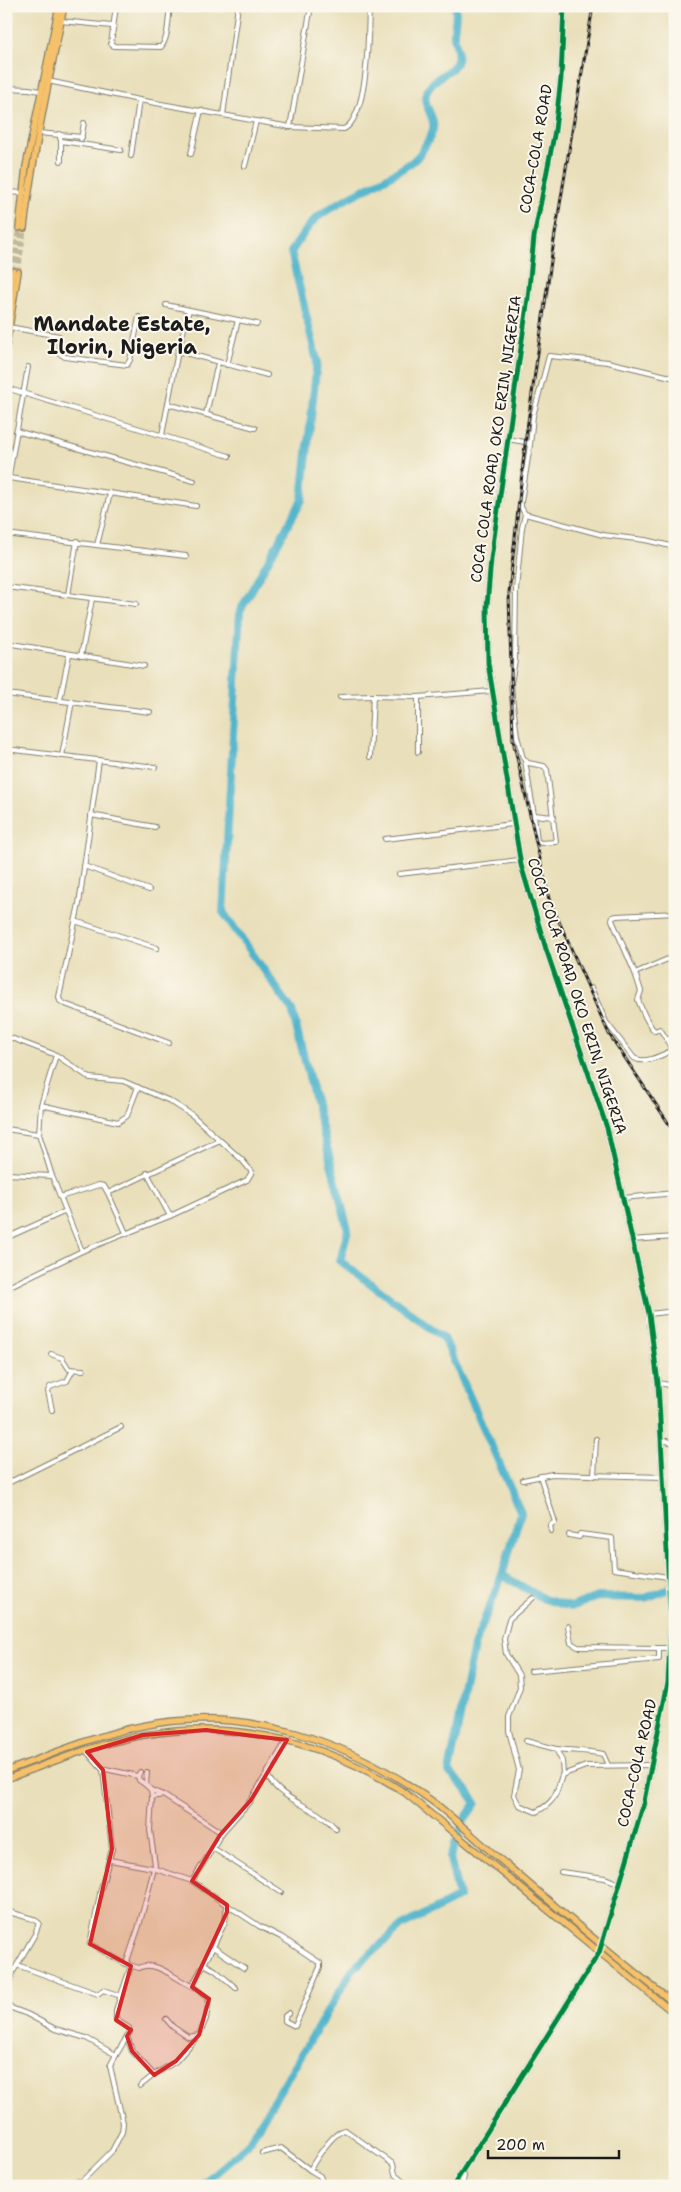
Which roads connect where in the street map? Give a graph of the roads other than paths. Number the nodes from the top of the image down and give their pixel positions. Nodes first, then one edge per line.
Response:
1 (59, 6) edge
2 (64, 6) edge
3 (116, 6) edge
4 (170, 6) edge
5 (238, 6) edge
6 (311, 6) edge
7 (369, 6) edge
8 (564, 6) edge
9 (61, 21) junction
10 (112, 26) junction
11 (48, 81) junction
12 (6, 88) edge
13 (40, 91) junction
14 (139, 100) junction
15 (201, 110) junction
16 (223, 115) junction
17 (256, 121) junction
18 (84, 123) dead end
19 (290, 127) junction
20 (38, 133) junction
21 (59, 134) junction
22 (82, 137) junction
23 (61, 141) junction
24 (80, 143) junction
25 (122, 150) dead end
26 (191, 154) dead end
27 (131, 156) dead end
28 (60, 161) dead end
29 (245, 166) dead end
30 (6, 192) edge
31 (26, 193) junction
32 (21, 228) tunnel mouth
33 (534, 236) joint
34 (166, 305) dead end
35 (6, 308) edge
36 (189, 310) junction
37 (139, 318) dead end
38 (238, 320) junction
39 (257, 324) dead end
40 (9, 327) junction
41 (6, 347) edge
42 (178, 351) junction
43 (218, 363) junction
44 (227, 365) junction
45 (28, 367) dead end
46 (267, 375) dead end
47 (675, 378) edge
48 (6, 388) edge
49 (24, 392) junction
50 (168, 404) junction
51 (206, 414) junction
52 (255, 428) dead end
53 (16, 431) junction
54 (162, 435) junction
55 (508, 439) junction
56 (530, 445) junction
57 (229, 456) dead end
58 (9, 478) junction
59 (194, 481) dead end
60 (6, 492) edge
61 (110, 494) junction
62 (196, 506) dead end
63 (525, 514) junction
64 (6, 534) edge
65 (77, 541) junction
66 (97, 545) junction
67 (675, 547) edge
68 (186, 556) dead end
69 (6, 587) edge
70 (68, 595) junction
71 (92, 599) junction
72 (136, 604) dead end
73 (6, 643) edge
74 (69, 655) junction
75 (82, 656) junction
76 (144, 666) dead end
77 (491, 691) junction
78 (6, 694) edge
79 (373, 696) junction
80 (340, 697) dead end
81 (418, 697) junction
82 (60, 700) junction
83 (72, 701) junction
84 (150, 712) dead end
85 (6, 749) edge
86 (418, 752) dead end
87 (62, 756) junction
88 (370, 757) dead end
89 (523, 758) junction
90 (99, 760) junction
91 (155, 767) dead end
92 (91, 814) junction
93 (534, 815) junction
94 (554, 817) junction
95 (514, 824) junction
96 (155, 827) dead end
97 (385, 839) dead end
98 (520, 860) junction
99 (84, 866) junction
100 (400, 874) dead end
101 (149, 890) dead end
102 (675, 913) edge
103 (75, 921) junction
104 (8, 926) dead end
105 (6, 934) edge
106 (157, 948) dead end
107 (675, 956) edge
108 (635, 973) junction
109 (592, 988) dead end
110 (6, 1036) edge
111 (675, 1036) edge
112 (667, 1040) junction
113 (169, 1043) dead end
114 (673, 1050) edge
115 (56, 1055) junction
116 (138, 1087) junction
117 (41, 1105) junction
118 (6, 1129) edge
119 (39, 1134) junction
120 (220, 1140) junction
121 (147, 1173) junction
122 (6, 1174) edge
123 (52, 1176) junction
124 (108, 1193) junction
125 (675, 1193) edge
126 (60, 1197) junction
127 (623, 1198) junction
128 (66, 1211) junction
129 (170, 1216) junction
130 (126, 1233) junction
131 (675, 1237) edge
132 (6, 1238) edge
133 (631, 1240) junction
134 (82, 1251) junction
135 (6, 1288) edge
136 (675, 1311) edge
137 (648, 1314) junction
138 (51, 1354) dead end
139 (73, 1370) junction
140 (83, 1370) dead end
141 (658, 1383) junction
142 (675, 1386) edge
143 (52, 1410) dead end
144 (121, 1427) dead end
145 (596, 1440) dead end
146 (661, 1440) junction
147 (675, 1444) edge
148 (540, 1476) junction
149 (594, 1476) junction
150 (663, 1477) junction
151 (523, 1480) dead end
152 (6, 1484) edge
153 (551, 1531) dead end
154 (569, 1535) dead end
155 (668, 1580) junction
156 (533, 1598) dead end
157 (568, 1626) dead end
158 (659, 1648) junction
159 (670, 1648) junction
160 (673, 1661) edge
161 (531, 1671) dead end
162 (287, 1740) junction
163 (526, 1742) dead end
164 (556, 1749) junction
165 (87, 1752) junction
166 (608, 1765) junction
167 (652, 1765) junction
168 (103, 1769) junction
169 (6, 1770) edge
170 (146, 1772) dead end
171 (563, 1774) junction
172 (267, 1775) junction
173 (6, 1779) edge
174 (146, 1785) junction
175 (153, 1793) junction
176 (163, 1795) junction
177 (336, 1828) dead end
178 (222, 1833) junction
179 (213, 1848) junction
180 (110, 1860) junction
181 (154, 1868) junction
182 (561, 1872) dead end
183 (192, 1881) junction
184 (620, 1884) junction
185 (281, 1892) dead end
186 (227, 1905) junction
187 (6, 1911) edge
188 (602, 1944) junction
189 (213, 1947) junction
190 (599, 1954) junction
191 (204, 1964) junction
192 (18, 1965) junction
193 (129, 1965) junction
194 (244, 1968) dead end
195 (192, 1986) junction
196 (236, 1988) dead end
197 (6, 1994) edge
198 (121, 1996) junction
199 (675, 2004) edge
200 (6, 2006) edge
201 (289, 2013) dead end
202 (675, 2014) edge
203 (166, 2019) dead end
204 (199, 2035) junction
205 (127, 2036) junction
206 (116, 2055) junction
207 (154, 2075) junction
208 (140, 2086) dead end
209 (262, 2153) dead end
210 (310, 2170) junction
211 (462, 2171) junction
212 (67, 2182) dead end
213 (332, 2186) edge
214 (410, 2186) edge
215 (453, 2186) edge
216 (462, 2186) edge

1 - 13 main road
2 - 9 main road
3 - 10 street
4 - 10 street
5 - 16 street
6 - 19 street
7 - 19 street
8 - 33 street, COCA-COLA ROAD
9 - 10 street
9 - 11 main road
11 - 14 street
11 - 20 main road
12 - 13 street
13 - 31 main road
14 - 15 street
14 - 27 street
15 - 16 street
15 - 26 street
16 - 17 street
17 - 19 street
17 - 29 street
18 - 22 street
20 - 21 street
20 - 31 main road
21 - 22 street
21 - 23 street
22 - 24 street
23 - 24 street
23 - 28 street
24 - 25 street
30 - 31 street
31 - 32 main road
33 - 55 street, COCA COLA ROAD, OKO ERIN, NIGERIA
34 - 36 street
35 - 40 main road
36 - 38 street
36 - 42 street
37 - 40 street
38 - 39 street
38 - 44 street
40 - 41 main road
42 - 43 street
42 - 50 street
43 - 44 street
43 - 51 street
44 - 46 street
45 - 49 street
47 - 56 street
48 - 49 street
49 - 53 street
49 - 54 street
50 - 51 street
50 - 54 street
51 - 52 street
53 - 58 street
53 - 59 street
54 - 57 street
55 - 56 street
55 - 77 street, COCA COLA ROAD, OKO ERIN, NIGERIA
56 - 63 street
58 - 60 street
58 - 61 street
61 - 62 street
61 - 66 street
63 - 67 street
63 - 89 street
64 - 65 street
65 - 66 street
65 - 70 street
66 - 68 street
69 - 70 street
70 - 71 street
71 - 72 street
71 - 75 street
73 - 74 street
74 - 75 street
74 - 82 street
75 - 76 street
77 - 81 street
77 - 95 street, COCA COLA ROAD, OKO ERIN, NIGERIA
78 - 82 street
79 - 80 street
79 - 81 street
79 - 88 street
81 - 86 street
82 - 83 street
83 - 84 street
83 - 87 street
85 - 87 street
87 - 90 street
89 - 93 street
89 - 94 street
90 - 91 street
90 - 92 street
92 - 96 street
92 - 99 street
93 - 94 street
93 - 94 street
95 - 97 street
95 - 98 street, COCA COLA ROAD, OKO ERIN, NIGERIA
98 - 100 street
98 - 127 street, COCA COLA ROAD, OKO ERIN, NIGERIA
99 - 101 street
99 - 103 street
102 - 108 street
103 - 106 street
103 - 113 street
104 - 105 street
107 - 108 street
108 - 112 street
109 - 114 street
110 - 115 street
111 - 112 street
112 - 114 street
115 - 116 street
115 - 117 street
116 - 117 street
116 - 120 street
117 - 119 street
118 - 119 street
119 - 123 street
120 - 121 street
120 - 129 street
121 - 124 street
121 - 129 street
122 - 123 street
123 - 126 street
124 - 126 street
124 - 130 street
125 - 127 street
126 - 128 street
127 - 133 street, COCA COLA ROAD, OKO ERIN, NIGERIA
128 - 132 street
128 - 134 street
129 - 130 street
130 - 134 street
131 - 133 street
133 - 137 street, COCA COLA ROAD, OKO ERIN, NIGERIA
134 - 135 street
136 - 137 street
137 - 141 street, COCA COLA ROAD, OKO ERIN, NIGERIA
138 - 139 street
139 - 140 street
139 - 143 street
141 - 142 street
141 - 146 street, COCA COLA ROAD, OKO ERIN, NIGERIA
144 - 152 street
145 - 149 street
146 - 147 street
146 - 150 street, COCA COLA ROAD, OKO ERIN, NIGERIA
148 - 149 street
148 - 151 street
148 - 153 street
149 - 150 street
150 - 155 street, COCA COLA ROAD, OKO ERIN, NIGERIA
154 - 155 street
155 - 159 street, COCA-COLA ROAD
156 - 171 street
157 - 158 street
158 - 159 street
158 - 161 street
159 - 160 street, COCA-COLA ROAD
160 - 167 street, COCA-COLA ROAD
162 - 165 main road
162 - 172 street
162 - 190 main road
163 - 164 street
164 - 166 street
164 - 171 street
165 - 168 street
165 - 173 main road
166 - 167 street
166 - 171 street
167 - 184 street, COCA-COLA ROAD
168 - 174 street
168 - 180 street
169 - 188 main road
170 - 174 street
172 - 177 street
172 - 178 street
174 - 175 street
175 - 176 street
175 - 176 street
175 - 181 street
176 - 178 street
178 - 179 street
179 - 183 street
179 - 185 street
180 - 181 street
180 - 193 street
181 - 183 street
181 - 193 street
182 - 184 street
183 - 186 street
184 - 188 street, COCA-COLA ROAD
186 - 189 street
186 - 201 street
187 - 192 street
188 - 190 street, COCA-COLA ROAD
188 - 199 main road
189 - 191 street
189 - 194 street
190 - 202 main road
190 - 211 street
191 - 195 street
191 - 196 street
192 - 197 street
192 - 198 street
193 - 195 street
193 - 198 street
195 - 204 street
198 - 205 street
200 - 206 street
203 - 204 street
204 - 207 street
205 - 206 street
205 - 207 street
206 - 212 street
207 - 208 street
209 - 210 street
210 - 213 street
210 - 214 street
211 - 215 street
211 - 216 street

